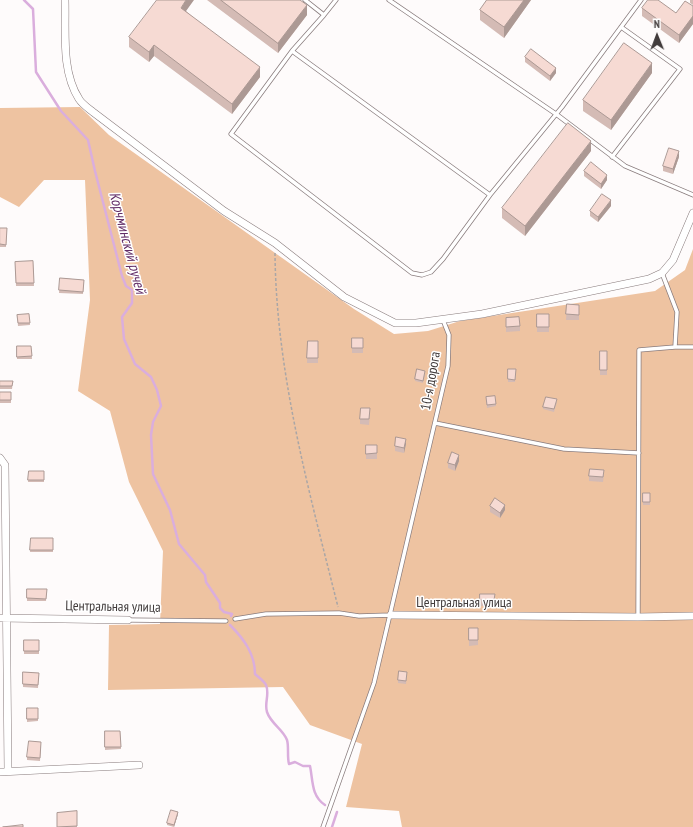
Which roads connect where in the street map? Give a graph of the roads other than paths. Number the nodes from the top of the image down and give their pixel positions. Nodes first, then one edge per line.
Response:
1 (66, 0) edge
2 (305, 0) edge
3 (336, 0) edge
4 (389, 0) edge
5 (641, 0) edge
6 (324, 15) junction
7 (621, 27) junction
8 (292, 51) junction
9 (556, 114) junction
10 (612, 157) junction
11 (490, 195) junction
12 (693, 195) edge
13 (693, 213) edge
14 (662, 273) junction
15 (443, 320) junction
16 (675, 347) junction
17 (693, 347) edge
18 (435, 423) junction
19 (638, 453) junction
20 (0, 458) edge
21 (391, 616) junction
22 (693, 616) edge
23 (638, 617) junction
24 (3, 618) edge
25 (235, 619) dead end
26 (128, 620) joint
27 (226, 620) dead end
28 (139, 765) dead end
29 (4, 772) edge
30 (324, 827) edge

1 - 15 street
2 - 6 lane
3 - 6 lane
4 - 9 lane
5 - 7 lane
6 - 8 lane
7 - 9 lane
7 - 10 lane
8 - 11 lane
8 - 11 lane
9 - 10 lane
9 - 11 lane
10 - 12 lane
13 - 14 street
14 - 15 street
14 - 16 lane
15 - 18 lane, 10-я дорога
16 - 17 lane
16 - 19 lane
18 - 19 lane
18 - 21 lane, 10-я дорога
19 - 23 lane
20 - 24 street
21 - 23 street, Центральная улица
21 - 25 lane, Центральная улица
21 - 30 lane, 10-я дорога
22 - 23 street, Центральная улица
24 - 26 street, Центральная улица
24 - 29 street
26 - 27 lane, Центральная улица
28 - 29 street

